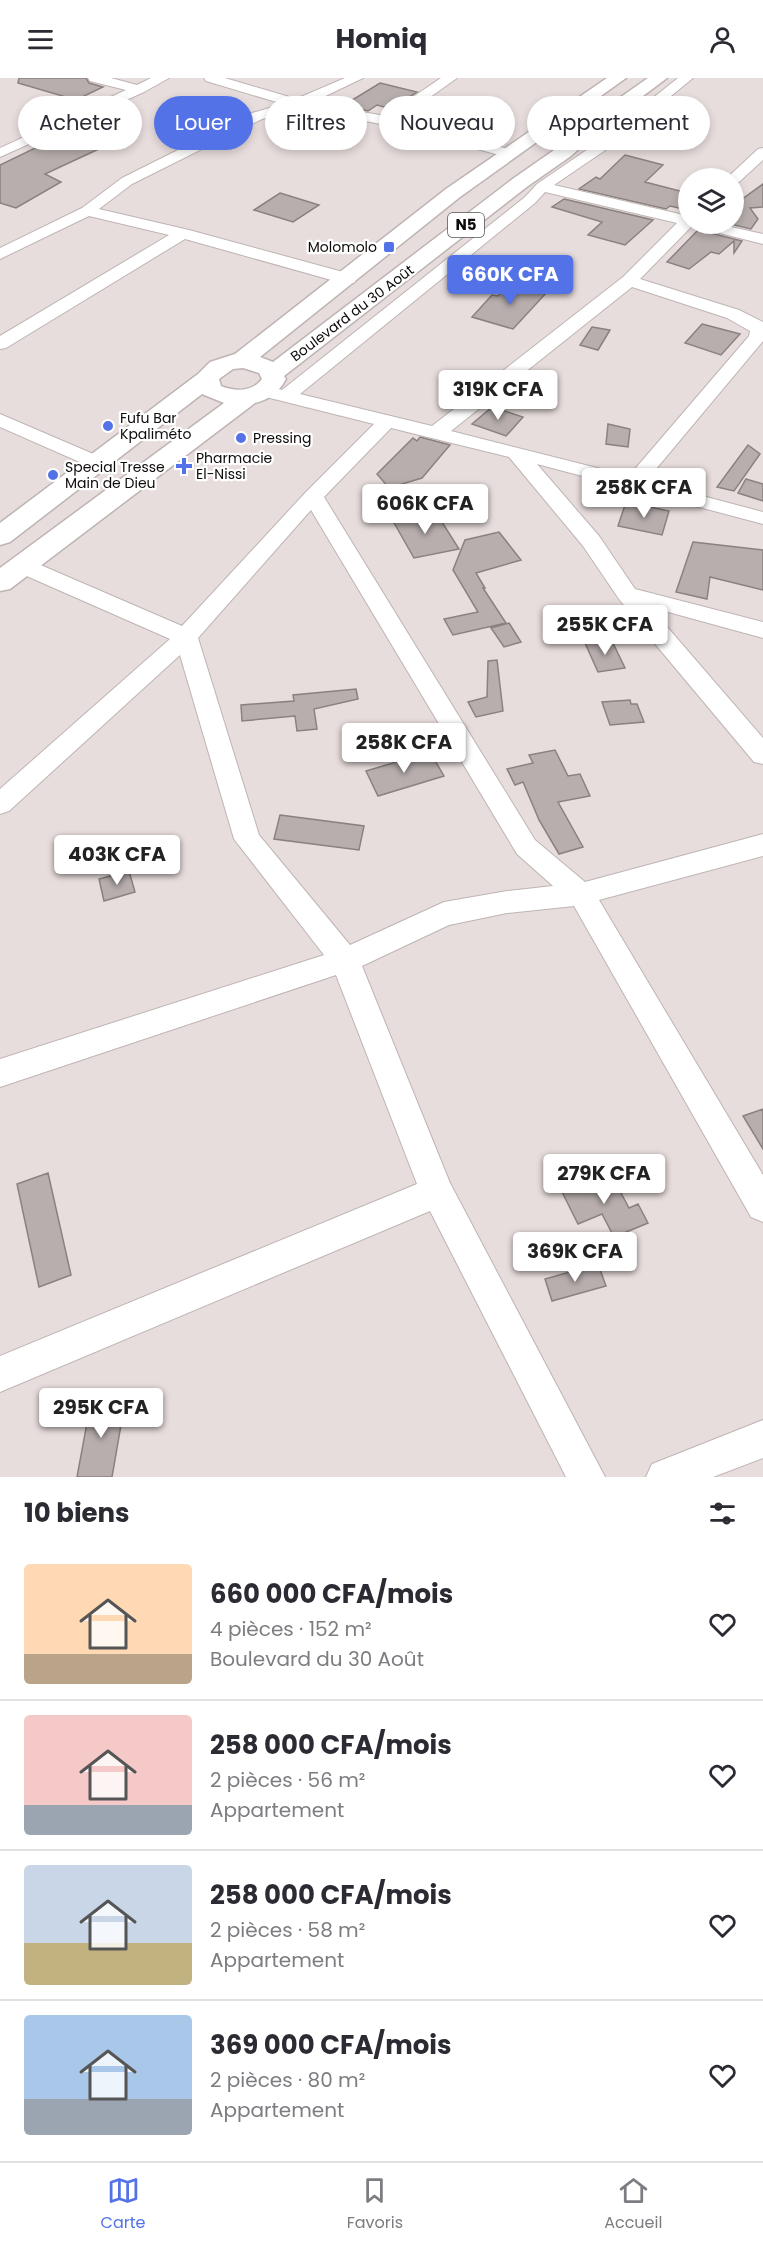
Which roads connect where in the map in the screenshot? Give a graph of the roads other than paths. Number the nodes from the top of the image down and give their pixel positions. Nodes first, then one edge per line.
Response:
1 (95, 78) edge
2 (162, 78) edge
3 (211, 78) edge
4 (356, 78) edge
5 (450, 78) edge
6 (618, 78) edge
7 (659, 78) edge
8 (686, 78) edge
9 (139, 89) junction
10 (271, 96) edge
11 (315, 96) edge
12 (424, 96) edge
13 (265, 114) edge
14 (496, 150) edge
15 (763, 152) edge
16 (0, 153) edge
17 (511, 154) junction
18 (744, 170) edge
19 (542, 187) junction
20 (87, 212) junction
21 (678, 219) edge
22 (678, 231) edge
23 (183, 233) junction
24 (742, 234) edge
25 (763, 239) edge
26 (0, 254) edge
27 (348, 279) junction
28 (628, 281) junction
29 (0, 344) edge
30 (241, 361) junction
31 (207, 379) junction
32 (268, 389) junction
33 (0, 420) edge
34 (386, 422) junction
35 (436, 433) junction
36 (516, 453) junction
37 (98, 463) junction
38 (633, 484) junction
39 (312, 495) junction
40 (763, 518) edge
41 (0, 536) edge
42 (21, 566) junction
43 (0, 582) edge
44 (627, 594) junction
45 (763, 630) edge
46 (186, 637) junction
47 (763, 755) edge
48 (0, 804) edge
49 (763, 844) edge
50 (581, 894) junction
51 (345, 960) junction
52 (0, 1073) edge
53 (437, 1192) junction
54 (763, 1206) edge
55 (0, 1374) edge
56 (763, 1439) edge
57 (586, 1477) edge
58 (665, 1477) edge

1 - 9 street
2 - 9 street
3 - 10 street
4 - 11 street
5 - 12 street
6 - 17 highway, Boulevard du 30 Août / N5
7 - 32 highway, Boulevard du 30 Août / N5
8 - 19 street
9 - 16 street
13 - 20 street
14 - 17 street
15 - 18 street
17 - 27 highway, Boulevard du 30 Août / N5
19 - 21 street
19 - 32 street
20 - 23 street
20 - 26 street
22 - 28 street
23 - 27 street
23 - 29 street
24 - 25 street
27 - 30 highway, Boulevard du 30 Août / N5
28 - 35 street
28 - 38 street
30 - 31 highway, N5
30 - 32 highway
31 - 32 highway
31 - 37 highway, N5
32 - 34 street
32 - 42 highway, Boulevard du 30 Août / N5
33 - 37 street
34 - 35 street
34 - 39 street
35 - 36 street
36 - 38 street
36 - 44 street
37 - 41 highway, N5
38 - 40 street
39 - 46 street
39 - 50 street
42 - 43 highway, Boulevard du 30 Août / N5
42 - 46 street
44 - 45 street
44 - 47 street
46 - 48 street
46 - 51 street
49 - 50 street
50 - 51 street
50 - 54 street
51 - 52 street
51 - 53 street
53 - 55 street
53 - 57 street
56 - 58 street

